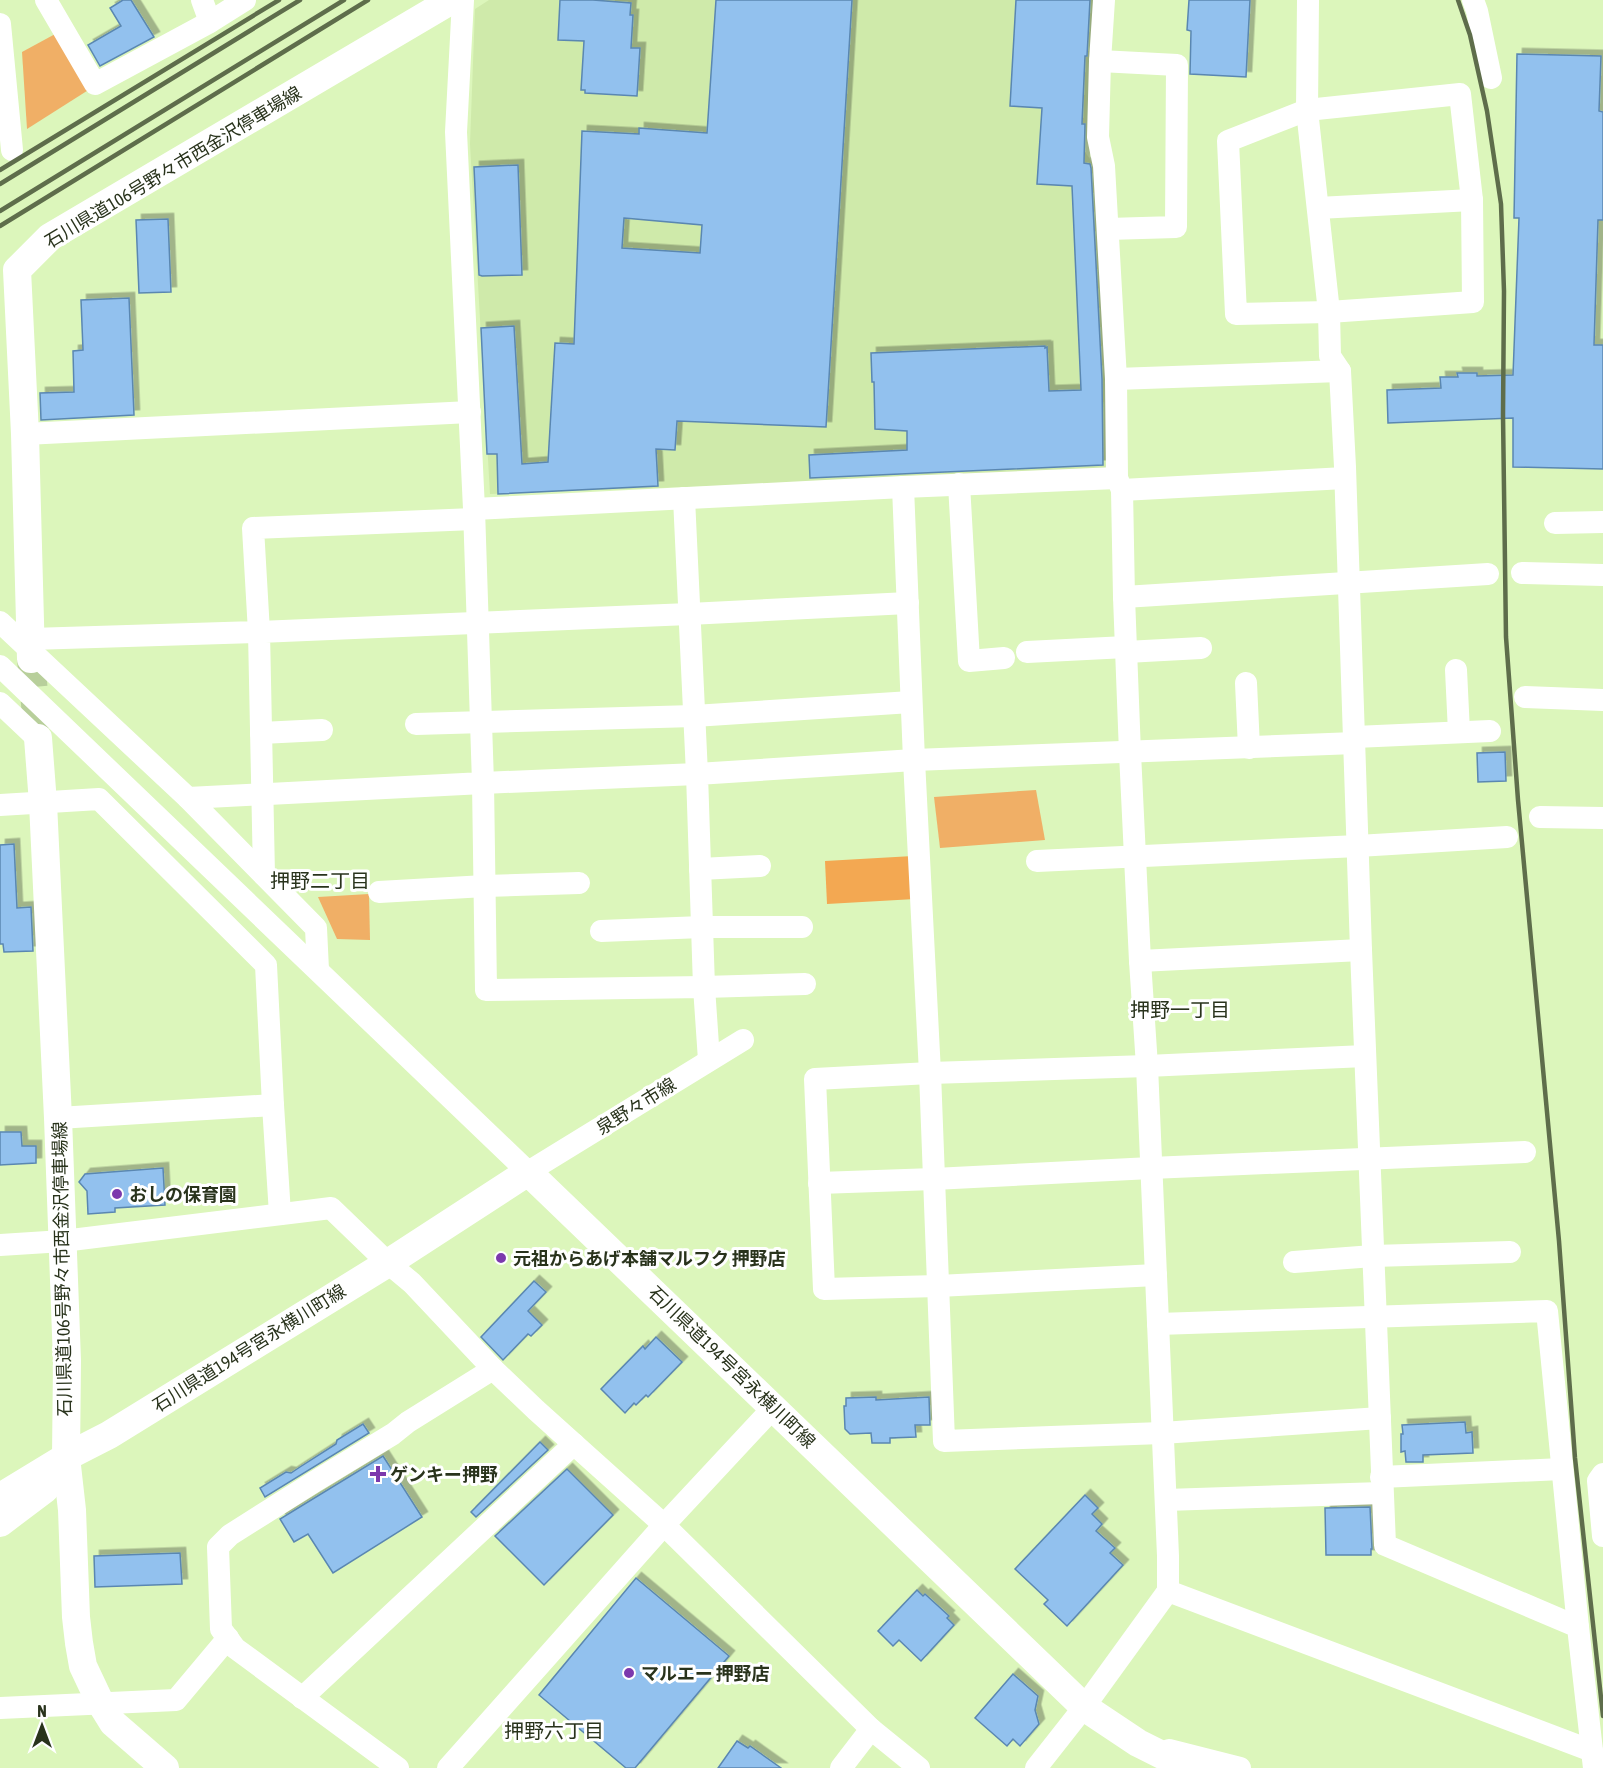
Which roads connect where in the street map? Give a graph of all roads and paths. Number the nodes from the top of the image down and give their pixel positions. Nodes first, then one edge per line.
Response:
1 (46, 0) edge
2 (202, 0) edge
3 (452, 0) edge
4 (463, 0) edge
5 (1104, 0) edge
6 (1308, 0) edge
7 (1473, 0) edge
8 (225, 13) edge
9 (0, 24) edge
10 (1100, 61) junction
11 (1491, 78) dead end
12 (1307, 110) junction
13 (12, 150) dead end
14 (1472, 200) junction
15 (1318, 208) junction
16 (1108, 229) junction
17 (9, 273) edge
18 (1329, 312) junction
19 (1340, 371) junction
20 (1116, 379) junction
21 (470, 412) junction
22 (25, 434) junction
23 (1345, 478) junction
24 (959, 484) junction
25 (1119, 484) junction
26 (903, 487) junction
27 (684, 498) junction
28 (474, 514) junction
29 (1603, 522) edge
30 (1555, 523) dead end
31 (1522, 573) dead end
32 (1488, 574) dead end
33 (1603, 574) edge
34 (1349, 583) junction
35 (1124, 597) junction
36 (908, 603) junction
37 (689, 614) junction
38 (0, 622) edge
39 (478, 623) junction
40 (259, 632) junction
41 (1201, 648) dead end
42 (1126, 649) junction
43 (31, 650) junction
44 (1027, 652) dead end
45 (1004, 658) dead end
46 (0, 666) edge
47 (1456, 670) dead end
48 (1246, 683) dead end
49 (1526, 697) dead end
50 (1603, 700) edge
51 (911, 702) junction
52 (0, 703) edge
53 (694, 716) junction
54 (481, 722) junction
55 (416, 724) dead end
56 (322, 730) dead end
57 (1490, 730) dead end
58 (1459, 732) junction
59 (261, 733) junction
60 (38, 738) joint
61 (1355, 740) junction
62 (1249, 748) junction
63 (1130, 753) junction
64 (914, 760) junction
65 (697, 774) junction
66 (483, 783) junction
67 (262, 794) junction
68 (188, 798) junction
69 (43, 803) junction
70 (0, 805) edge
71 (1540, 817) dead end
72 (1603, 818) edge
73 (1507, 837) dead end
74 (1358, 846) junction
75 (1135, 856) junction
76 (1037, 861) dead end
77 (760, 866) dead end
78 (700, 869) junction
79 (264, 875) junction
80 (579, 883) dead end
81 (485, 886) junction
82 (379, 892) dead end
83 (702, 927) junction
84 (802, 927) dead end
85 (601, 931) dead end
86 (294, 947) junction
87 (1361, 950) junction
88 (1140, 961) junction
89 (266, 965) junction
90 (318, 970) junction
91 (806, 984) dead end
92 (704, 987) junction
93 (744, 1040) dead end
94 (1365, 1056) junction
95 (709, 1060) junction
96 (1147, 1066) junction
97 (930, 1072) junction
98 (273, 1105) junction
99 (58, 1118) junction
100 (1525, 1152) dead end
101 (1369, 1160) junction
102 (1151, 1168) junction
103 (528, 1172) junction
104 (934, 1179) junction
105 (819, 1183) junction
106 (280, 1214) junction
107 (63, 1241) junction
108 (0, 1245) edge
109 (1510, 1252) dead end
110 (1373, 1256) junction
111 (1294, 1262) dead end
112 (388, 1263) junction
113 (1156, 1275) junction
114 (938, 1286) junction
115 (1376, 1316) junction
116 (1158, 1324) junction
117 (493, 1369) junction
118 (774, 1407) junction
119 (1380, 1418) junction
120 (1162, 1433) junction
121 (574, 1444) junction
122 (66, 1458) junction
123 (1562, 1469) junction
124 (1603, 1474) edge
125 (1381, 1485) junction
126 (0, 1497) edge
127 (1166, 1500) junction
128 (0, 1523) edge
129 (664, 1525) junction
130 (1603, 1536) edge
131 (1168, 1591) junction
132 (1578, 1627) junction
133 (228, 1638) junction
134 (302, 1698) junction
135 (100, 1702) junction
136 (1084, 1707) junction
137 (0, 1708) edge
138 (872, 1729) junction
139 (1138, 1743) junction
140 (1593, 1760) edge
141 (165, 1768) edge
142 (398, 1768) edge
143 (448, 1768) edge
144 (841, 1768) edge
145 (920, 1768) edge
146 (1036, 1768) edge
147 (1164, 1768) edge
148 (1188, 1768) edge
149 (1240, 1768) edge

1 - 8 street
2 - 8 street
3 - 17 main road, 石川県道106号野々市西金沢停車場線
4 - 21 street
5 - 10 street
6 - 12 street
7 - 11 street
9 - 13 street
10 - 16 street
10 - 16 street
12 - 14 street
12 - 15 street
12 - 18 street
14 - 15 street
14 - 18 street
15 - 18 street
16 - 20 street
17 - 22 main road, 石川県道106号野々市西金沢停車場線
18 - 19 street
19 - 20 street
19 - 23 street
20 - 25 street
21 - 22 street
21 - 28 street
22 - 43 main road, 石川県道106号野々市西金沢停車場線
23 - 25 street
23 - 34 street
24 - 25 street
24 - 26 street
24 - 45 street
25 - 35 street
26 - 27 street
26 - 36 street
27 - 28 street
27 - 37 street
28 - 39 street
28 - 40 street
29 - 30 street
31 - 33 street
32 - 34 street
34 - 35 street
34 - 61 street
35 - 42 street
36 - 37 street
36 - 51 street
37 - 39 street
37 - 53 street
38 - 43 street
39 - 40 street
39 - 54 street
40 - 43 street
40 - 59 street
41 - 42 street
42 - 44 street
42 - 63 street
43 - 68 street
46 - 86 street
47 - 58 street
48 - 62 street
49 - 50 street
51 - 53 street
51 - 64 street
52 - 60 street
53 - 54 street
53 - 65 street
54 - 55 street
54 - 66 street
56 - 59 street
57 - 58 street
58 - 61 street
59 - 67 street
60 - 69 main road, 石川県道106号野々市西金沢停車場線
61 - 62 street
61 - 74 street
62 - 63 street
63 - 64 street
63 - 75 street
64 - 65 street
64 - 97 street
65 - 66 street
65 - 78 street
66 - 67 street
66 - 81 street
67 - 68 street
67 - 79 street
68 - 79 street
69 - 70 street
69 - 89 street
69 - 99 main road, 石川県道106号野々市西金沢停車場線
71 - 72 street
73 - 74 street
74 - 75 street
74 - 87 street
75 - 76 street
75 - 88 street
77 - 78 street
78 - 83 street
79 - 90 street
80 - 81 street
81 - 82 street
81 - 92 street
83 - 84 street
83 - 85 street
83 - 92 street
86 - 89 street
86 - 90 street
87 - 88 street
87 - 94 street
88 - 96 street
89 - 98 street
90 - 103 street
91 - 92 street
92 - 95 street
93 - 95 street, 泉野々市線
94 - 96 street
94 - 101 street
95 - 103 street, 泉野々市線
96 - 97 street
96 - 102 street
97 - 104 street
97 - 105 street
98 - 99 street
98 - 106 street
99 - 107 main road, 石川県道106号野々市西金沢停車場線
100 - 101 street
101 - 102 street
101 - 110 street
102 - 104 street
102 - 113 street
103 - 112 main road, 石川県道194号宮永横川町線
103 - 118 main road, 石川県道194号宮永横川町線
104 - 105 street
104 - 114 street
105 - 114 street
106 - 107 street
106 - 112 street
107 - 108 street
107 - 122 main road, 石川県道106号野々市西金沢停車場線
109 - 110 street
110 - 111 street
110 - 115 street
112 - 117 street
112 - 122 main road, 石川県道194号宮永横川町線
113 - 114 street
113 - 116 street
114 - 120 street
115 - 116 street
115 - 119 street
115 - 123 street
116 - 120 street
117 - 121 street
117 - 133 street
118 - 129 street
118 - 136 main road, 石川県道194号宮永横川町線
119 - 120 street
119 - 125 street
120 - 127 street
121 - 129 street
121 - 134 street
122 - 126 main road, 石川県道194号宮永横川町線
122 - 128 main road
122 - 135 main road, 石川県道106号野々市西金沢停車場線
123 - 125 street
123 - 132 street
124 - 130 street
125 - 127 street
125 - 132 street
127 - 131 street
129 - 138 street
129 - 143 street
131 - 136 street
131 - 140 street
132 - 140 street
133 - 134 street
133 - 135 street
134 - 142 street
135 - 137 street
135 - 141 main road, 石川県道106号野々市西金沢停車場線
136 - 139 main road, 石川県道194号宮永横川町線
136 - 146 street
138 - 144 street
138 - 145 street
139 - 147 street
139 - 148 main road, 石川県道194号宮永横川町線
139 - 149 street

